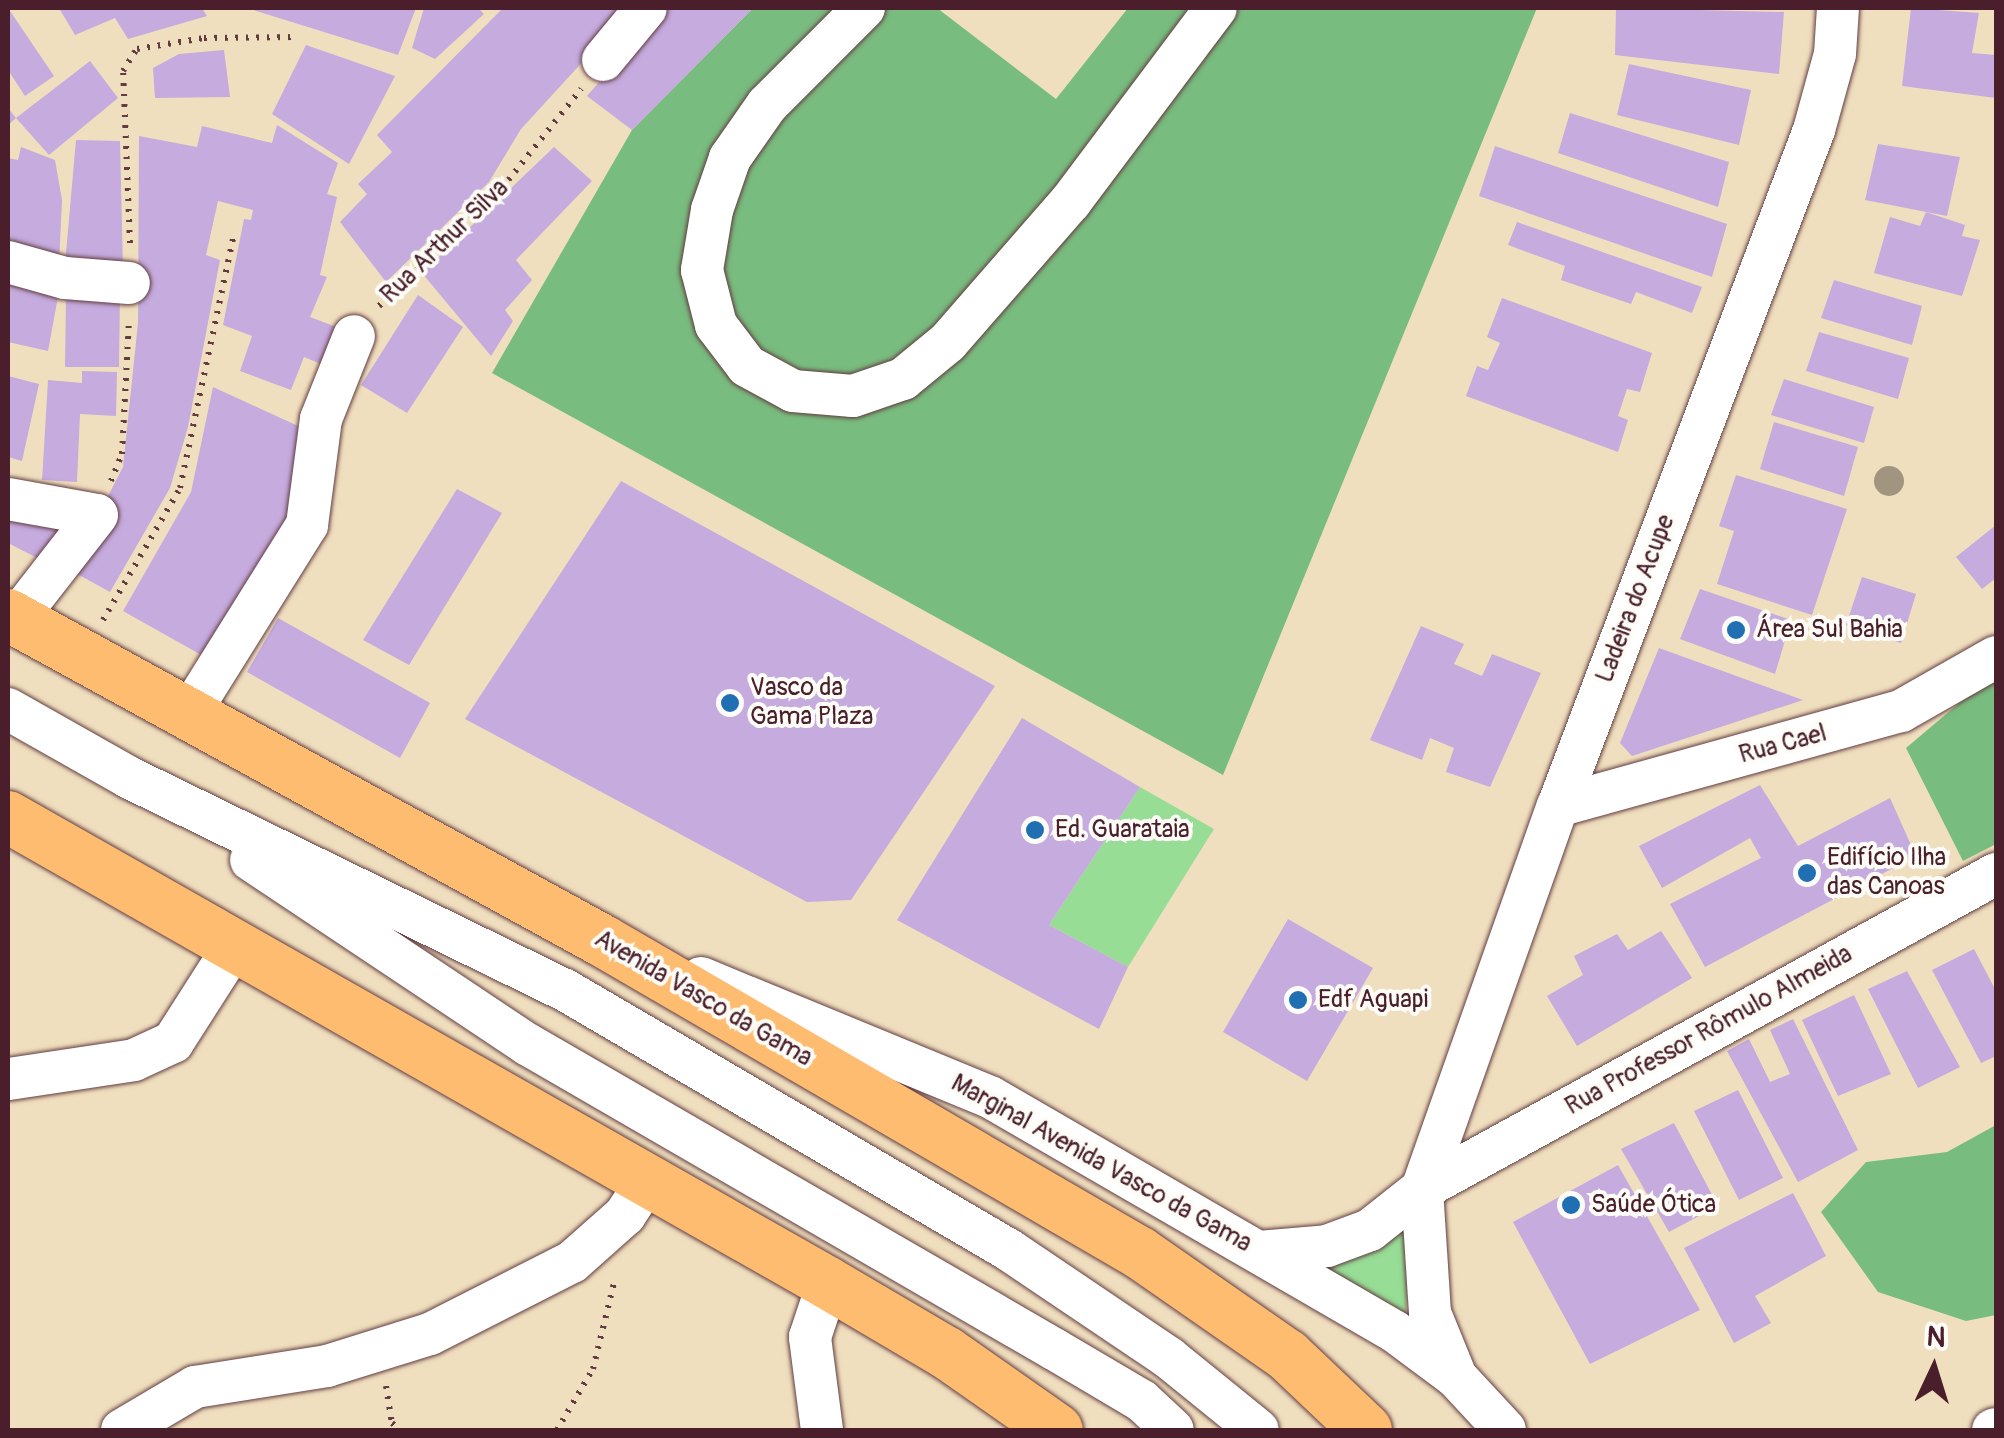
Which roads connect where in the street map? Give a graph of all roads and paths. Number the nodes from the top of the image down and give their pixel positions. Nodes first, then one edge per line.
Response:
1 (646, 8) edge
2 (864, 8) edge
3 (1216, 8) edge
4 (1838, 8) edge
5 (297, 37) dead end
6 (602, 60) joint
7 (233, 238) dead end
8 (8, 262) edge
9 (129, 283) junction
10 (354, 336) joint
11 (8, 499) edge
12 (97, 515) junction
13 (12, 617) edge
14 (81, 654) junction
15 (1996, 658) edge
16 (8, 709) edge
17 (190, 712) junction
18 (130, 778) junction
19 (1558, 806) junction
20 (8, 817) edge
21 (1996, 874) edge
22 (602, 940) junction
23 (235, 945) junction
24 (10, 1079) edge
25 (1422, 1189) junction
26 (637, 1197) junction
27 (1259, 1252) junction
28 (828, 1283) junction
29 (1456, 1376) junction
30 (122, 1430) edge
31 (557, 1430) edge
32 (822, 1430) edge
33 (1056, 1430) edge
34 (1174, 1430) edge
35 (1258, 1430) edge
36 (1366, 1430) edge
37 (1505, 1430) edge

1 - 6 street
2 - 3 street
4 - 19 street, Ladeira do Acupe
5 - 9 path
6 - 10 path, Rua Arthur Silva
7 - 14 path
8 - 9 street
9 - 12 path
10 - 17 street
11 - 12 street
12 - 13 street
13 - 14 main road, Avenida Vasco da Gama
14 - 17 main road, Avenida Vasco da Gama
15 - 19 street, Rua Cael
16 - 18 street
17 - 22 main road, Avenida Vasco da Gama
18 - 34 street
18 - 35 street
19 - 25 street, Ladeira do Acupe
20 - 23 main road
21 - 25 street, Rua Professor Rômulo Almeida
22 - 27 street, Marginal Avenida Vasco da Gama
22 - 36 main road, Avenida Vasco da Gama
23 - 24 street
23 - 26 main road
25 - 27 street
25 - 29 street, Ladeira do Acupe
26 - 28 main road
26 - 30 street
26 - 31 path
27 - 29 street, Marginal Avenida Vasco da Gama
28 - 32 street
28 - 33 main road
29 - 37 street, Marginal Avenida Vasco da Gama

